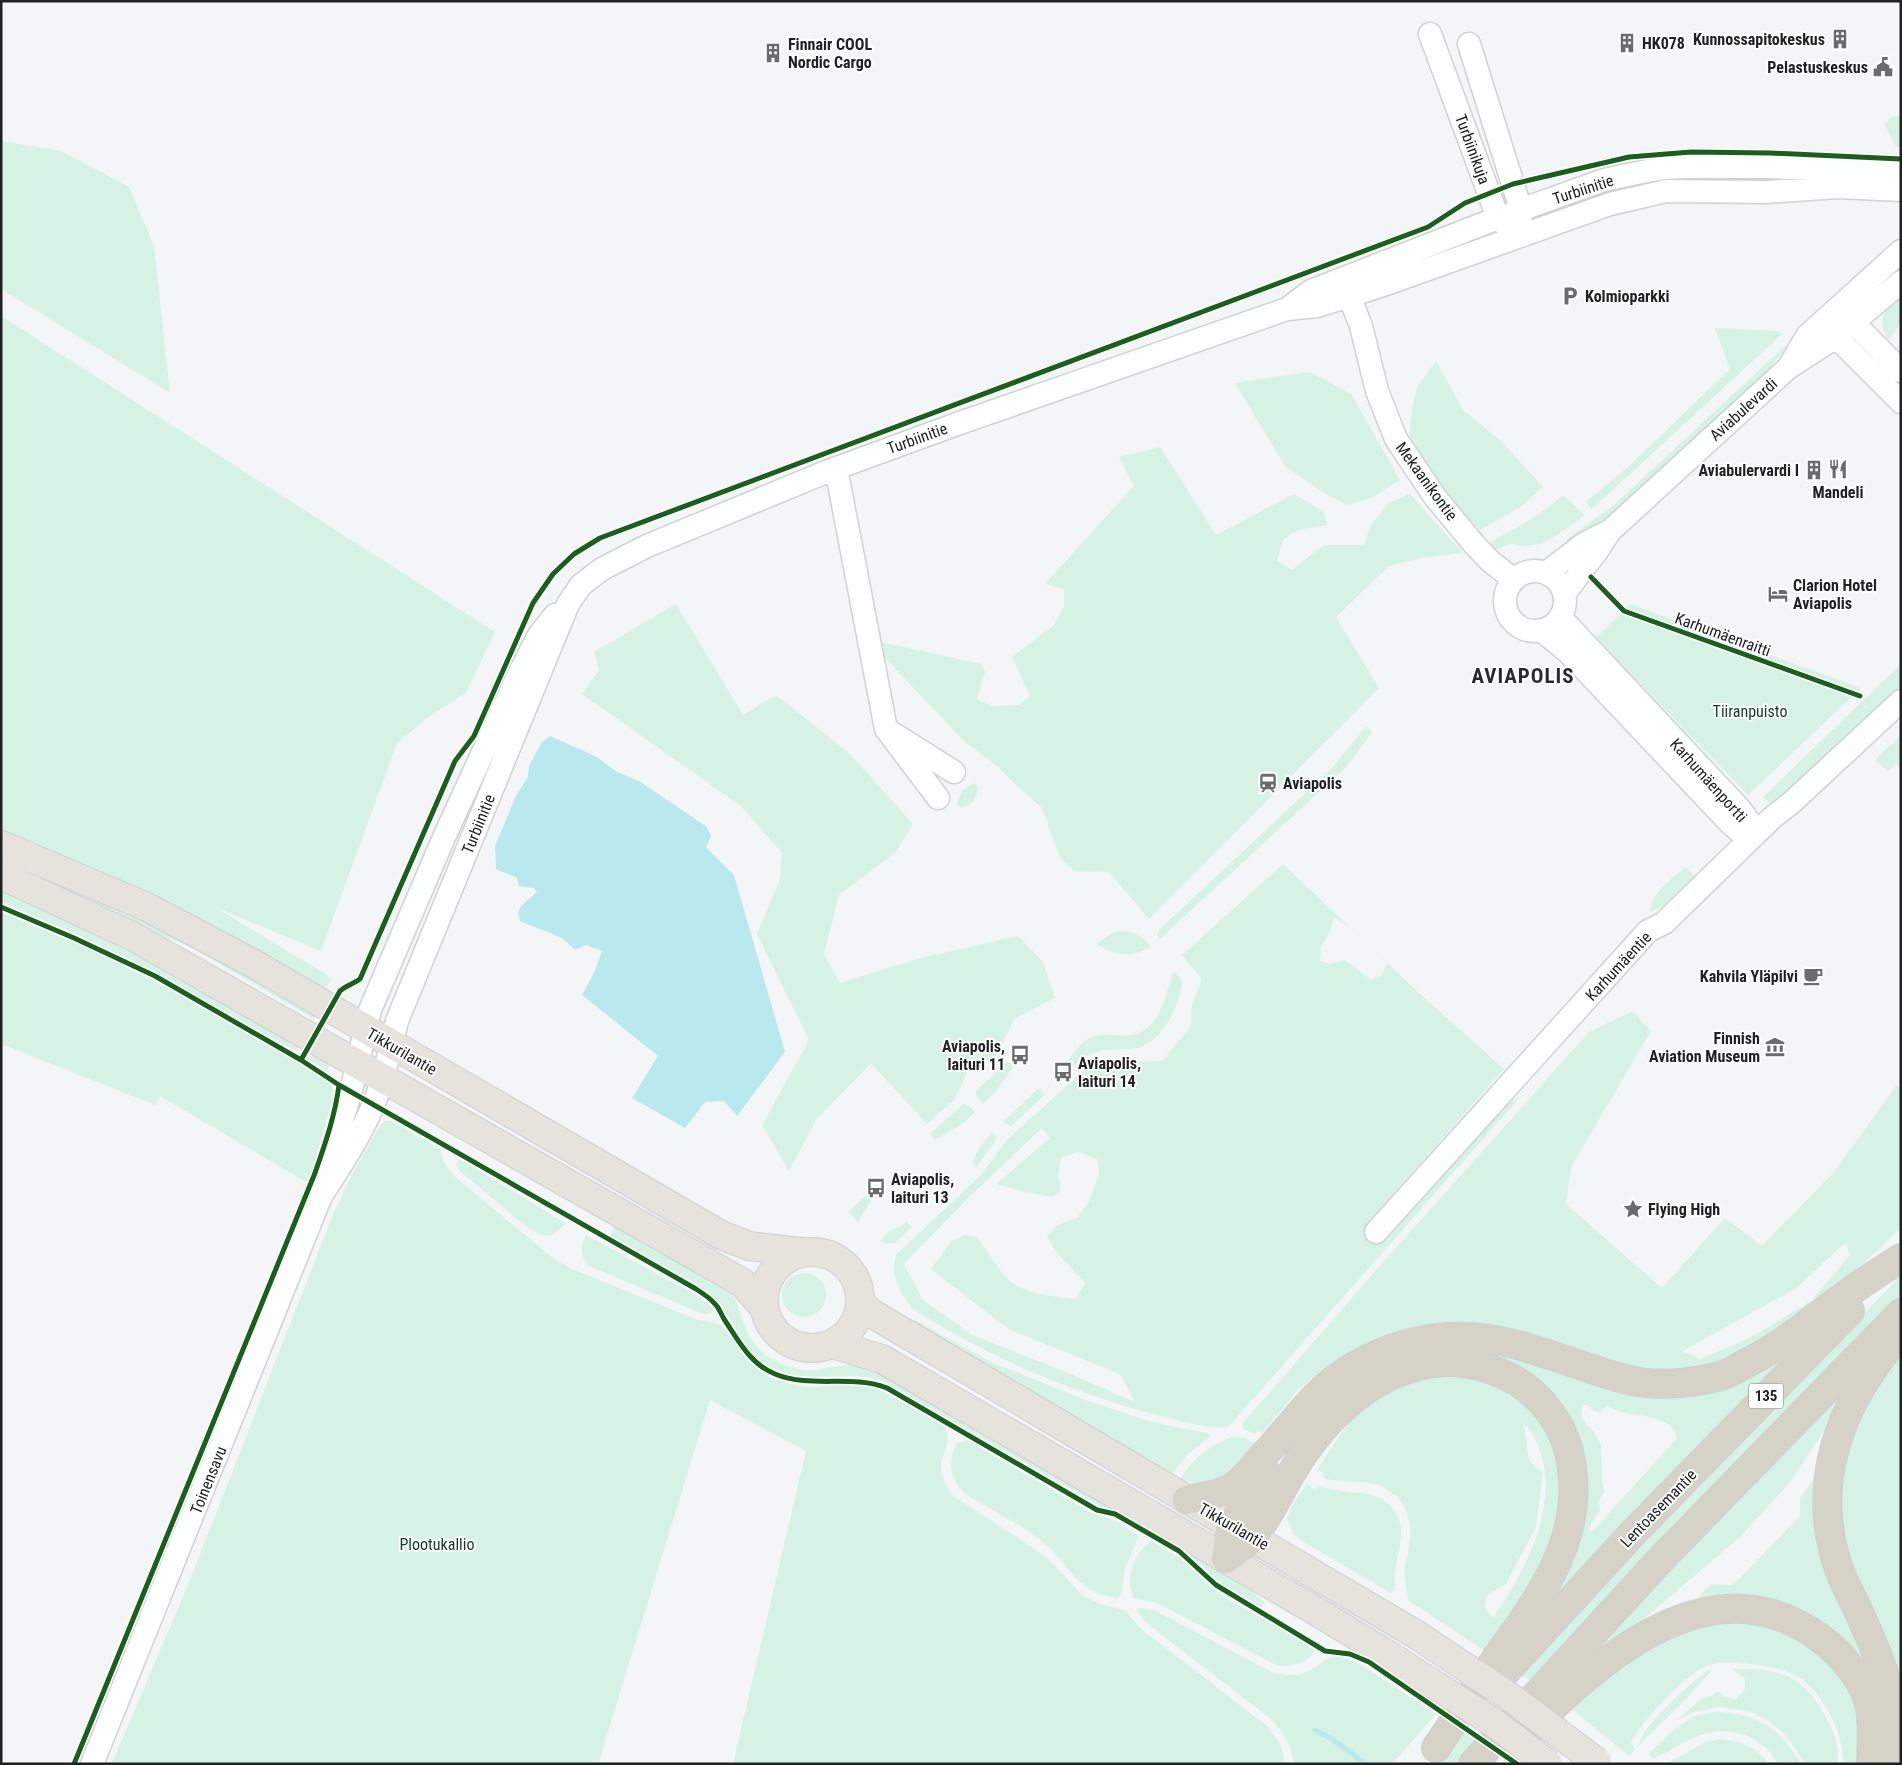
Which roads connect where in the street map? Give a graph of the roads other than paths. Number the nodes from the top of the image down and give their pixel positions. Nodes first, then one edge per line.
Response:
1 (1430, 34) dead end
2 (1469, 44) dead end
3 (1901, 173) edge
4 (1901, 190) edge
5 (1521, 210) junction
6 (1498, 218) junction
7 (1520, 237) junction
8 (1901, 251) edge
9 (1901, 282) edge
10 (1346, 287) junction
11 (1831, 315) junction
12 (1845, 330) junction
13 (1788, 368) junction
14 (1901, 371) edge
15 (1901, 402) edge
16 (836, 468) junction
17 (1610, 531) junction
18 (1546, 573) junction
19 (1514, 580) junction
20 (1564, 594) junction
21 (568, 604) junction
22 (1560, 617) junction
23 (1541, 630) junction
24 (1901, 701) edge
25 (886, 729) junction
26 (954, 772) dead end
27 (938, 798) dead end
28 (1753, 836) junction
29 (1, 845) edge
30 (1, 875) edge
31 (365, 1029) junction
32 (391, 1044) junction
33 (357, 1063) junction
34 (383, 1077) junction
35 (322, 1196) junction
36 (1376, 1232) dead end
37 (802, 1252) junction
38 (1901, 1258) edge
39 (860, 1302) junction
40 (764, 1308) junction
41 (1901, 1313) edge
42 (1901, 1333) edge
43 (832, 1344) junction
44 (1284, 1433) junction
45 (1187, 1500) junction
46 (1242, 1531) junction
47 (1226, 1558) junction
48 (1429, 1756) edge
49 (1598, 1763) edge
50 (92, 1764) edge
51 (1473, 1764) edge
52 (1495, 1764) edge
53 (1548, 1764) edge
54 (1871, 1764) edge
55 (1895, 1764) edge

1 - 6 street, Turbiinikuja
2 - 5 street, Turbiinikuja
3 - 5 street, Turbiinitie
4 - 7 street, Turbiinitie
5 - 6 street, Turbiinitie
5 - 7 street, Turbiinikuja
6 - 7 street, Turbiinikuja
6 - 10 street, Turbiinitie
7 - 10 street, Turbiinitie
8 - 11 street, Aviabulevardi
9 - 12 street, Aviabulevardi
10 - 16 street, Turbiinitie
10 - 19 street, Mekaanikontie
11 - 12 street
11 - 13 street, Aviabulevardi
12 - 13 street, Aviabulevardi
12 - 14 street
12 - 15 street
13 - 17 street, Aviabulevardi
16 - 21 street, Turbiinitie
16 - 25 street
17 - 18 street, Aviabulevardi
17 - 20 street, Aviabulevardi
18 - 19 street
18 - 20 street
19 - 23 street
20 - 22 street
21 - 31 street, Turbiinitie
21 - 32 street, Turbiinitie
22 - 23 street
22 - 28 street, Karhumäenportti
23 - 28 street, Karhumäenportti
24 - 28 street, Karhumäentie
25 - 26 street
25 - 27 street
28 - 36 street, Karhumäentie
29 - 31 main road, Tikkurilantie
30 - 33 main road, Tikkurilantie
31 - 32 main road, Tikkurilantie
31 - 33 street, Toinensavu
32 - 34 street, Toinensavu
32 - 37 main road, Tikkurilantie
33 - 34 main road, Tikkurilantie
33 - 35 street, Toinensavu
34 - 35 street, Toinensavu
34 - 40 main road, Tikkurilantie
35 - 50 street, Toinensavu
37 - 39 main road
37 - 40 main road
38 - 44 highway
38 - 48 highway, Lentoasemantie / 135
39 - 43 main road
39 - 45 main road, Tikkurilantie
40 - 43 main road
41 - 51 highway, 135
42 - 55 highway
43 - 47 main road, Tikkurilantie
44 - 45 highway
44 - 46 highway
45 - 46 main road, Tikkurilantie
46 - 47 highway
46 - 48 highway
46 - 49 main road, Tikkurilantie, bridge
47 - 53 main road, Tikkurilantie, bridge
52 - 54 highway

